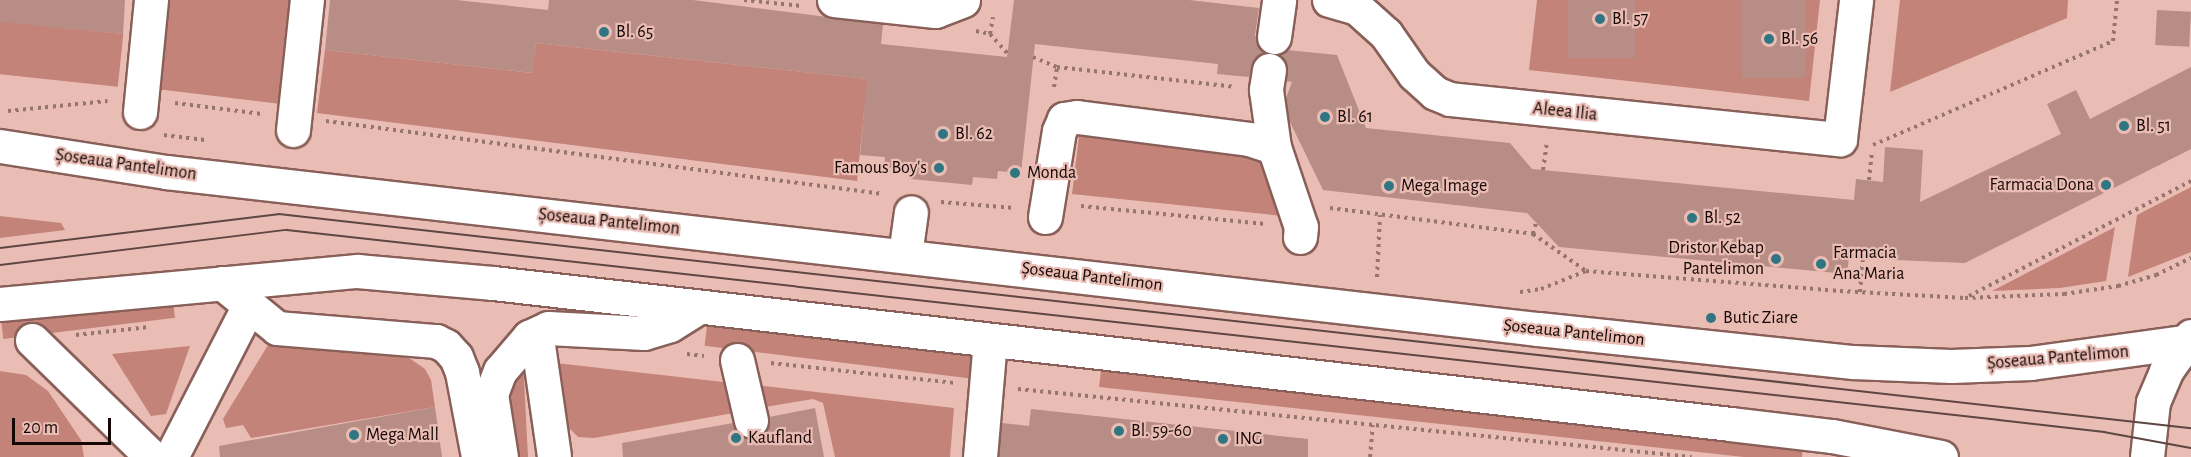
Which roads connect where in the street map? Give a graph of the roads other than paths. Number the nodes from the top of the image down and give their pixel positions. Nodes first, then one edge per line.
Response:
1 (151, 0) edge
2 (307, 0) edge
3 (834, 0) edge
4 (963, 0) edge
5 (1279, 0) edge
6 (1329, 0) edge
7 (1856, 0) edge
8 (1274, 37) dead end
9 (1269, 70) dead end
10 (140, 106) road end
11 (293, 124) road end
12 (0, 146) edge
13 (1274, 147) junction
14 (913, 203) road end
15 (1046, 212) road end
16 (1307, 224) road end
17 (905, 255) junction
18 (222, 283) junction
19 (0, 304) edge
20 (699, 307) junction
21 (244, 315) dead end
22 (537, 338) dead end
23 (2188, 339) edge
24 (32, 340) dead end
25 (990, 342) junction
26 (737, 360) dead end
27 (751, 420) dead end
28 (554, 456) edge
29 (152, 457) edge
30 (171, 457) edge
31 (478, 457) edge
32 (501, 457) edge
33 (980, 457) edge
34 (1941, 457) edge
35 (2147, 457) edge

1 - 10 main road
2 - 11 main road
3 - 4 main road
5 - 8 main road
6 - 7 main road, Aleea Ilia
9 - 13 main road
12 - 17 main road, Șoseaua Pantelimon
13 - 15 main road
13 - 16 main road
14 - 17 main road
17 - 23 main road, Șoseaua Pantelimon
18 - 19 main road
18 - 20 main road
18 - 31 main road
20 - 25 main road
20 - 32 main road
21 - 30 main road
22 - 28 main road
23 - 35 main road
24 - 29 main road
25 - 33 main road
25 - 34 main road
26 - 27 main road

